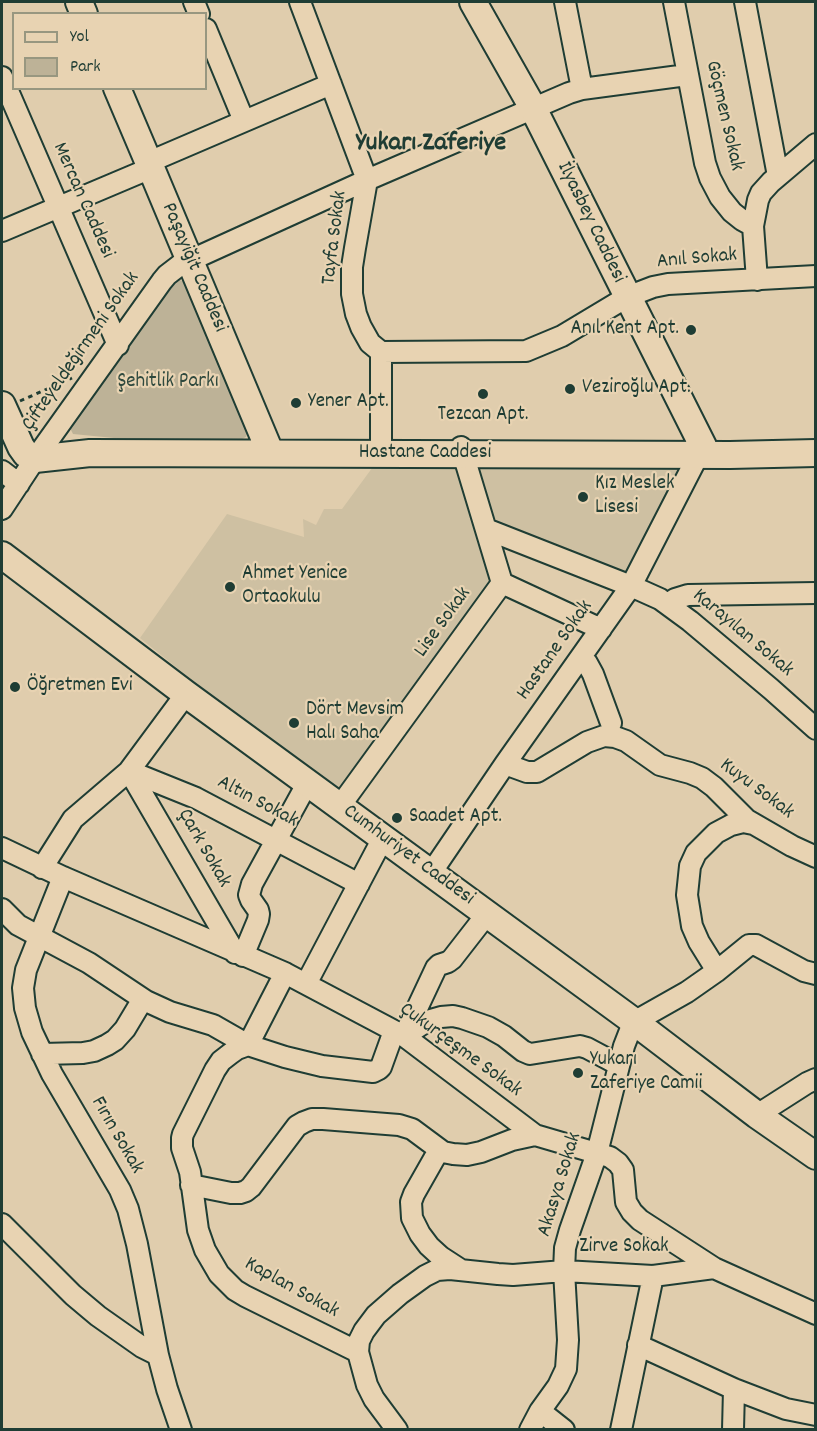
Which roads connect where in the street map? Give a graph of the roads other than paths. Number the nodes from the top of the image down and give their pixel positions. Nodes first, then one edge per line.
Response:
1 (300, 2) edge
2 (473, 2) edge
3 (565, 2) edge
4 (674, 2) edge
5 (745, 2) edge
6 (207, 31) edge
7 (687, 75) junction
8 (2, 77) edge
9 (331, 84) junction
10 (582, 89) junction
11 (118, 90) edge
12 (533, 108) junction
13 (244, 121) junction
14 (816, 144) edge
15 (150, 165) junction
16 (778, 176) junction
17 (367, 180) junction
18 (57, 206) junction
19 (753, 226) junction
20 (2, 231) edge
21 (189, 260) junction
22 (816, 276) edge
23 (756, 279) junction
24 (627, 297) junction
25 (118, 345) junction
26 (381, 352) junction
27 (4, 399) edge
28 (816, 443) edge
29 (268, 447) junction
30 (381, 448) junction
31 (41, 451) junction
32 (462, 451) junction
33 (701, 451) junction
34 (816, 453) edge
35 (2, 471) edge
36 (19, 484) junction
37 (2, 509) edge
38 (486, 529) junction
39 (2, 555) edge
40 (502, 583) junction
41 (631, 586) junction
42 (816, 593) edge
43 (669, 604) junction
44 (601, 629) junction
45 (581, 657) junction
46 (186, 694) junction
47 (611, 723) dead end
48 (816, 729) edge
49 (505, 764) junction
50 (129, 771) junction
51 (308, 782) junction
52 (340, 806) junction
53 (733, 816) junction
54 (383, 838) junction
55 (275, 839) junction
56 (2, 848) edge
57 (816, 857) edge
58 (42, 868) junction
59 (431, 873) junction
60 (63, 877) junction
61 (359, 884) junction
62 (2, 909) edge
63 (487, 914) junction
64 (40, 936) junction
65 (239, 954) junction
66 (717, 971) junction
67 (285, 974) junction
68 (816, 974) edge
69 (306, 984) junction
70 (142, 999) junction
71 (636, 1023) junction
72 (399, 1034) junction
73 (248, 1045) junction
74 (42, 1054) junction
75 (619, 1065) junction
76 (816, 1079) edge
77 (757, 1115) junction
78 (535, 1135) junction
79 (439, 1150) junction
80 (597, 1153) junction
81 (816, 1156) edge
82 (191, 1185) junction
83 (2, 1224) edge
84 (429, 1246) junction
85 (714, 1268) junction
86 (461, 1270) junction
87 (564, 1271) junction
88 (425, 1276) junction
89 (653, 1276) junction
90 (815, 1314) edge
91 (638, 1345) junction
92 (358, 1352) junction
93 (158, 1355) junction
94 (734, 1389) junction
95 (540, 1411) junction
96 (816, 1415) edge
97 (181, 1430) edge
98 (397, 1430) edge
99 (530, 1430) edge
100 (564, 1430) edge
101 (621, 1430) edge
102 (734, 1430) edge

1 - 9 street, Tayfa Sokak
2 - 12 main road, İlyasbey Caddesi
3 - 10 street
4 - 7 street, Göçmen Sokak
5 - 16 street
6 - 13 street
7 - 10 street, Çifteyeldeğirmeni Sokak
7 - 19 street, Göçmen Sokak
8 - 18 street, Mercan Caddesi
9 - 13 street
9 - 17 street, Tayfa Sokak
10 - 12 street, Çifteyeldeğirmeni Sokak
11 - 15 main road, Paşayiğit Caddesi
12 - 17 street, Çifteyeldeğirmeni Sokak
12 - 24 main road, İlyasbey Caddesi
13 - 15 street
14 - 16 street
15 - 18 street
15 - 21 main road, Paşayiğit Caddesi
16 - 19 street
17 - 21 street, Çifteyeldeğirmeni Sokak
17 - 26 street, Tayfa Sokak
18 - 20 street
18 - 25 street, Mercan Caddesi
19 - 23 street
21 - 25 street, Çifteyeldeğirmeni Sokak
21 - 29 main road, Paşayiğit Caddesi
22 - 23 street, Anıl Sokak
23 - 24 street, Anıl Sokak
24 - 26 street, Anıl Sokak
24 - 33 main road, İlyasbey Caddesi
25 - 31 street, Çifteyeldeğirmeni Sokak
26 - 30 street
27 - 31 main road
28 - 33 main road, Hastane Caddesi
29 - 30 main road, Hastane Caddesi
29 - 31 main road, Hastane Caddesi
30 - 32 main road, Hastane Caddesi
31 - 32 main road, Hastane Caddesi
31 - 36 street, Çifteyeldeğirmeni Sokak
32 - 33 main road, Hastane Caddesi
32 - 38 street, Lise Sokak
33 - 34 main road, Hastane Caddesi
33 - 41 street, Hastane Sokak
35 - 36 street
36 - 37 street, Çifteyeldeğirmeni Sokak
38 - 40 street, Lise Sokak
38 - 41 street, Karayılan Sokak
39 - 46 main road, Cumhuriyet Caddesi
40 - 44 street
40 - 52 street, Lise Sokak
41 - 43 street, Karayılan Sokak
41 - 44 street, Hastane Sokak
42 - 43 street
43 - 48 street, Karayılan Sokak
44 - 45 street, Hastane Sokak
45 - 47 street
45 - 49 street, Hastane Sokak
46 - 50 street
46 - 51 main road, Cumhuriyet Caddesi
49 - 53 street, Kuyu Sokak
49 - 59 street, Hastane Sokak
50 - 55 street, Altın Sokak
50 - 58 street
50 - 65 street, Çark Sokak
51 - 52 main road, Cumhuriyet Caddesi
51 - 55 street
52 - 54 main road, Cumhuriyet Caddesi
53 - 57 street, Kuyu Sokak
53 - 66 street
54 - 59 main road, Cumhuriyet Caddesi
54 - 61 street
55 - 61 street, Altın Sokak
55 - 65 street
56 - 58 street, Çukurçeşme Sokak
58 - 60 street, Çukurçeşme Sokak
59 - 63 main road, Cumhuriyet Caddesi
60 - 64 street, Fırın Sokak
60 - 65 street, Çukurçeşme Sokak
61 - 69 street
62 - 64 street
63 - 71 main road, Cumhuriyet Caddesi
63 - 72 street
64 - 70 street
64 - 74 street, Fırın Sokak
65 - 67 street, Çukurçeşme Sokak
66 - 68 street
66 - 71 street
67 - 69 street, Çukurçeşme Sokak
67 - 73 street
69 - 72 street, Çukurçeşme Sokak
70 - 73 street
70 - 74 street
71 - 75 street, Akasya Sokak
71 - 77 main road, Cumhuriyet Caddesi
72 - 73 street
72 - 75 street
72 - 78 street, Çukurçeşme Sokak
73 - 82 street, Kaplan Sokak
74 - 93 street, Fırın Sokak
75 - 80 street, Akasya Sokak
76 - 77 street
77 - 81 main road, Cumhuriyet Caddesi
78 - 79 street
78 - 80 street, Çukurçeşme Sokak
79 - 82 street
79 - 84 street
80 - 85 street, Çukurçeşme Sokak
80 - 87 street, Akasya Sokak
82 - 92 street, Kaplan Sokak
83 - 93 street
84 - 86 street
84 - 88 street
85 - 89 street, Zirve Sokak
85 - 90 street, Çukurçeşme Sokak
86 - 87 street, Zirve Sokak
86 - 88 street, Zirve Sokak
87 - 89 street, Zirve Sokak
87 - 95 street, Akasya Sokak
88 - 92 street, Zirve Sokak
89 - 91 street
91 - 94 street
91 - 101 street
92 - 98 street
93 - 97 street, Fırın Sokak
94 - 96 street
94 - 102 street
95 - 99 street, Akasya Sokak
95 - 100 street

